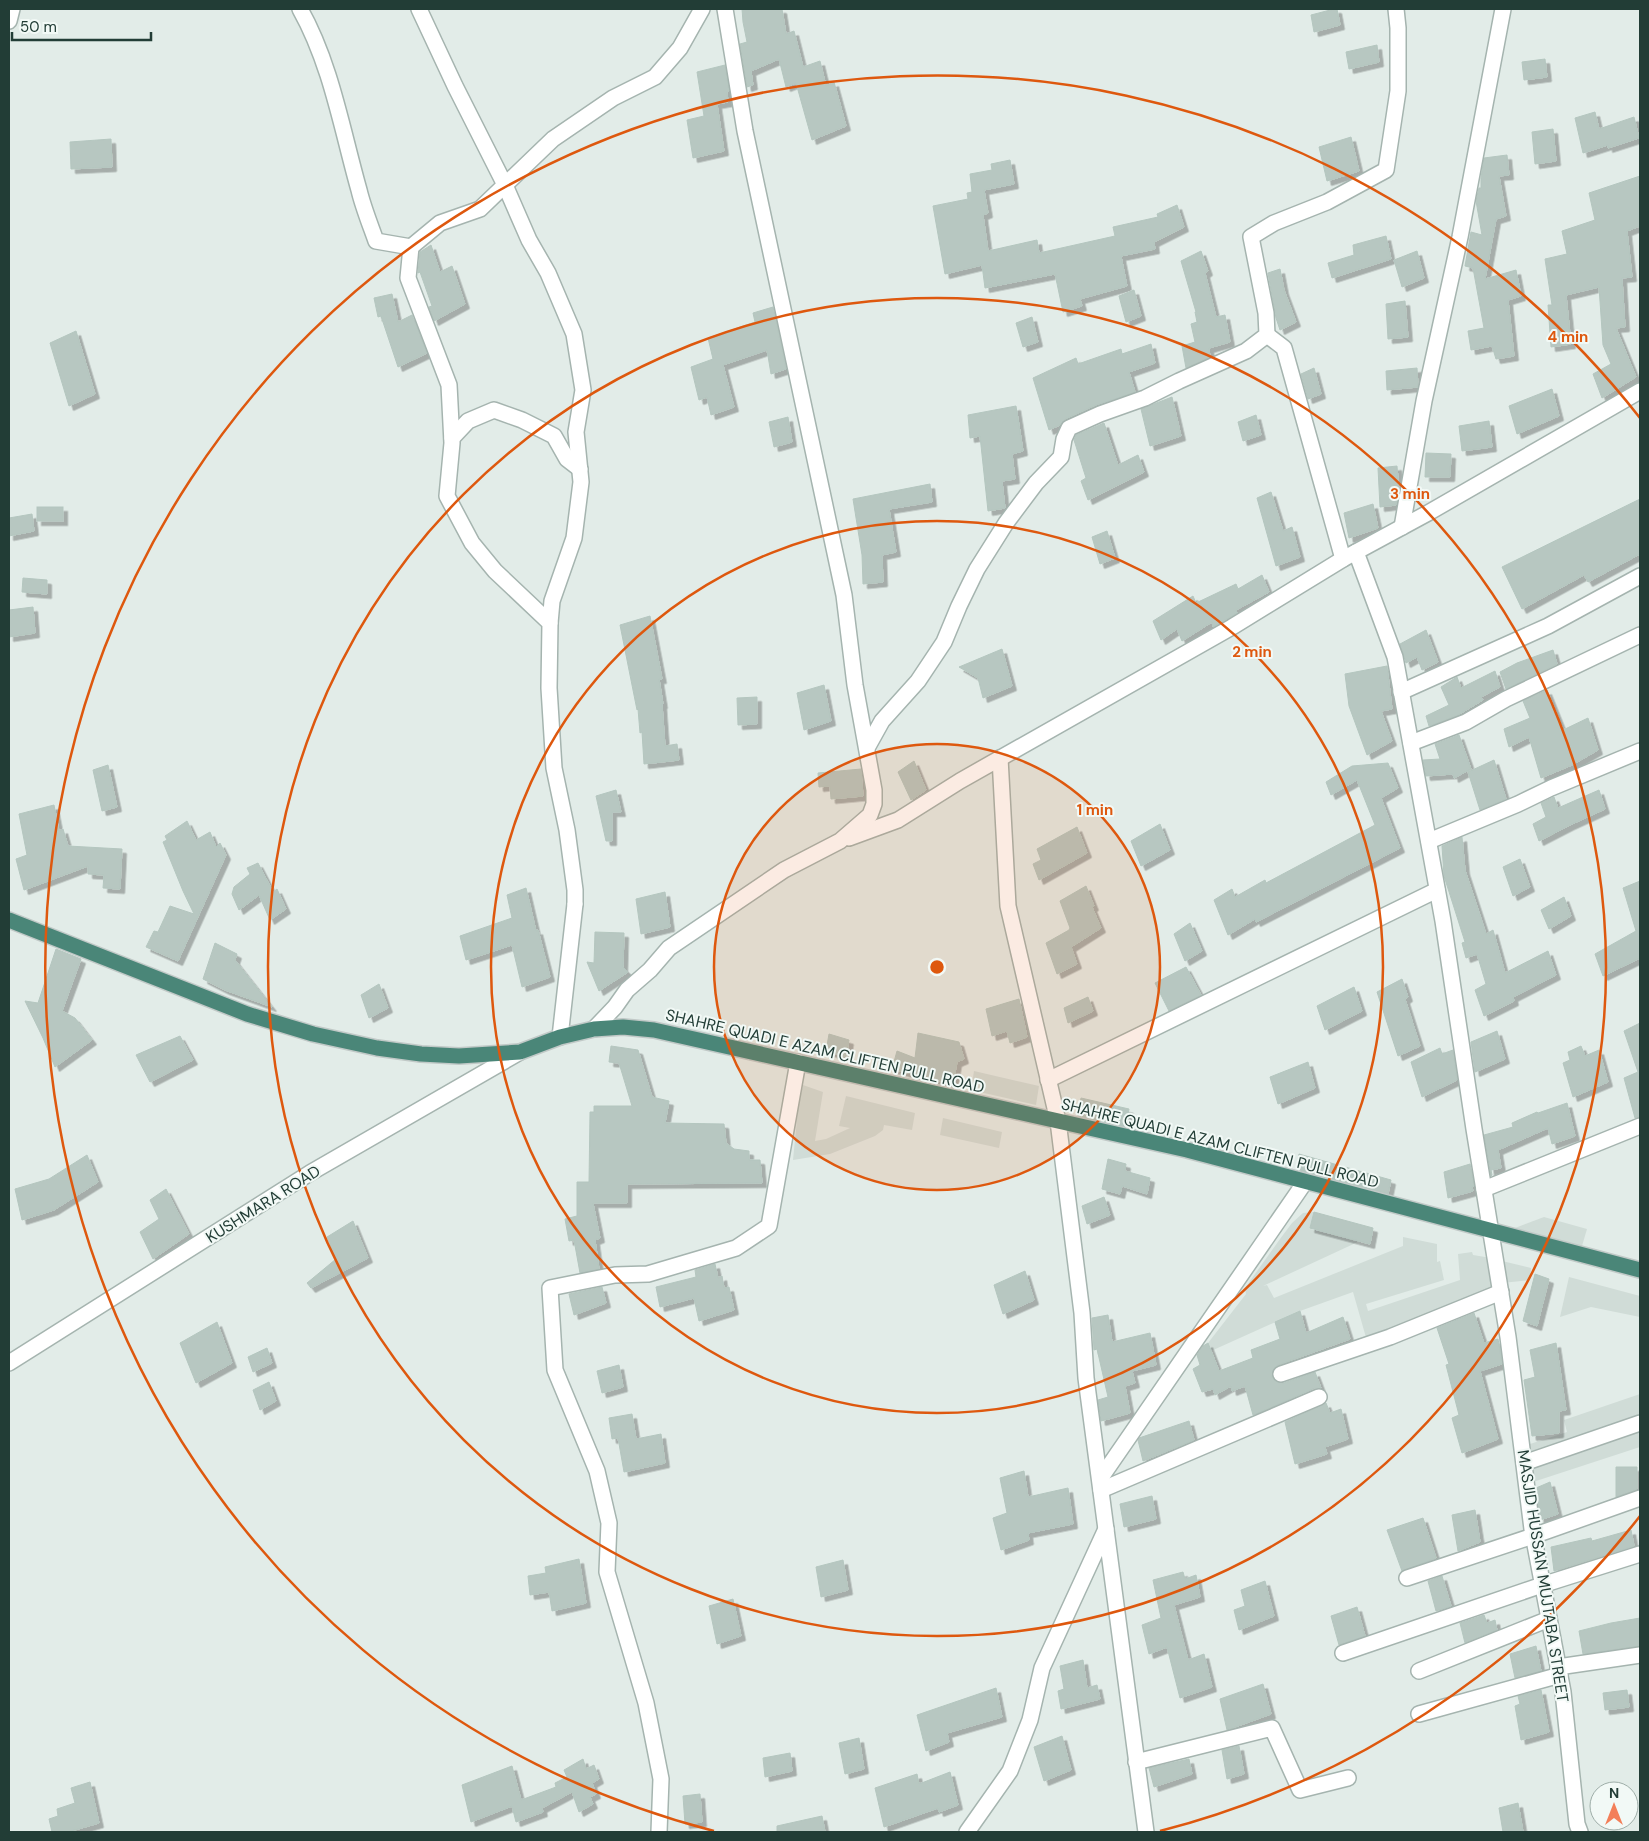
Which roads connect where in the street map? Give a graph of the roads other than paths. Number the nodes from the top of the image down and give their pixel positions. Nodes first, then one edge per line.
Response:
1 (12, 9) edge
2 (300, 9) edge
3 (419, 9) edge
4 (702, 9) edge
5 (724, 9) edge
6 (1396, 9) edge
7 (1503, 9) edge
8 (9, 21) edge
9 (505, 185) junction
10 (411, 247) junction
11 (1267, 335) junction
12 (1640, 391) edge
13 (452, 438) junction
14 (580, 469) junction
15 (1402, 527) junction
16 (1350, 555) junction
17 (1640, 576) edge
18 (550, 623) junction
19 (1640, 635) edge
20 (1401, 692) junction
21 (1411, 744) junction
22 (868, 748) junction
23 (1640, 751) edge
24 (1000, 758) junction
25 (840, 841) junction
26 (1429, 841) junction
27 (1438, 890) junction
28 (9, 920) edge
29 (594, 1029) junction
30 (560, 1038) junction
31 (520, 1052) junction
32 (798, 1062) junction
33 (1048, 1080) junction
34 (1058, 1121) junction
35 (1640, 1126) edge
36 (1306, 1182) junction
37 (1484, 1189) junction
38 (1491, 1231) junction
39 (1640, 1270) edge
40 (1501, 1292) junction
41 (9, 1363) edge
42 (1281, 1374) dead end
43 (1319, 1397) dead end
44 (1640, 1423) edge
45 (1524, 1462) junction
46 (1100, 1484) junction
47 (1640, 1498) edge
48 (1106, 1529) junction
49 (1533, 1536) junction
50 (1640, 1554) edge
51 (1407, 1578) dead end
52 (1542, 1585) junction
53 (1549, 1619) junction
54 (1344, 1653) dead end
55 (1640, 1655) edge
56 (1420, 1671) dead end
57 (1559, 1671) junction
58 (1419, 1714) dead end
59 (1136, 1762) junction
60 (1348, 1778) dead end
61 (660, 1832) edge
62 (967, 1832) edge
63 (1146, 1832) edge
64 (1580, 1832) edge

1 - 8 street
2 - 10 street
3 - 9 street
4 - 9 street
5 - 22 street
6 - 11 street
7 - 15 street
9 - 10 street
9 - 14 street
10 - 13 street
11 - 16 street, MASJID HUSSAN MUJTABA STREET
11 - 22 street
12 - 15 street
13 - 14 street
13 - 18 street
14 - 18 street
15 - 16 street
16 - 20 street, MASJID HUSSAN MUJTABA STREET
16 - 24 street
17 - 20 street
18 - 30 street
19 - 21 street
20 - 21 street, MASJID HUSSAN MUJTABA STREET
21 - 26 street, MASJID HUSSAN MUJTABA STREET
22 - 25 street
23 - 26 street
24 - 25 street
24 - 33 street
25 - 29 street
26 - 27 street, MASJID HUSSAN MUJTABA STREET
27 - 33 street
27 - 37 street, MASJID HUSSAN MUJTABA STREET
28 - 31 highway, SHAHRE QUADI E AZAM CLIFTEN PULL ROAD
29 - 30 highway, SHAHRE QUADI E AZAM CLIFTEN PULL ROAD
29 - 32 highway, SHAHRE QUADI E AZAM CLIFTEN PULL ROAD
30 - 31 highway, SHAHRE QUADI E AZAM CLIFTEN PULL ROAD
31 - 41 street, KUSHMARA ROAD
32 - 34 highway, SHAHRE QUADI E AZAM CLIFTEN PULL ROAD
32 - 61 street
33 - 34 street
34 - 36 highway, SHAHRE QUADI E AZAM CLIFTEN PULL ROAD
34 - 46 street
35 - 37 street
36 - 38 highway, SHAHRE QUADI E AZAM CLIFTEN PULL ROAD
36 - 46 street
37 - 38 street, MASJID HUSSAN MUJTABA STREET
38 - 39 highway, SHAHRE QUADI E AZAM CLIFTEN PULL ROAD
38 - 40 street, MASJID HUSSAN MUJTABA STREET
40 - 42 street
40 - 45 street, MASJID HUSSAN MUJTABA STREET
43 - 46 street
44 - 45 street
45 - 49 street, MASJID HUSSAN MUJTABA STREET
46 - 48 street
47 - 49 street
48 - 59 street
48 - 62 street
49 - 51 street
49 - 52 street, MASJID HUSSAN MUJTABA STREET
50 - 52 street
52 - 53 street, MASJID HUSSAN MUJTABA STREET
52 - 54 street
53 - 56 street
53 - 57 street, MASJID HUSSAN MUJTABA STREET
55 - 57 street
57 - 58 street
57 - 64 street, MASJID HUSSAN MUJTABA STREET
59 - 60 street
59 - 63 street

